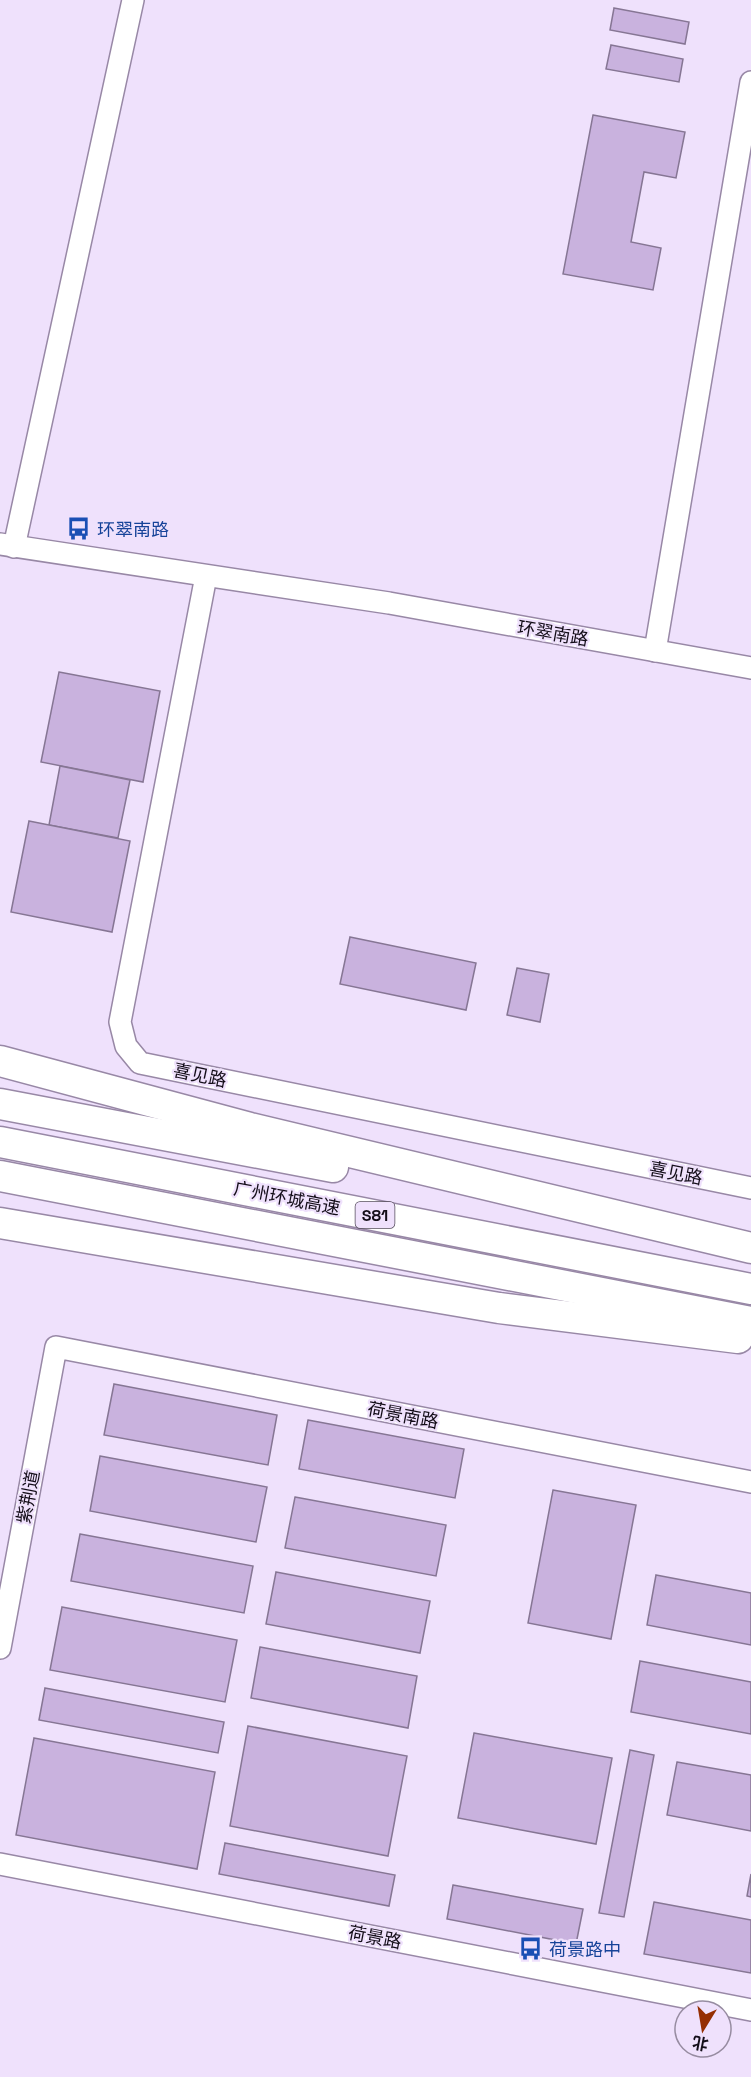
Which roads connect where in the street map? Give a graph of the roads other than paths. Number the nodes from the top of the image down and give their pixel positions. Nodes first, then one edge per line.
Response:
1 (133, 0) edge
2 (751, 82) edge
3 (7, 545) edge
4 (206, 576) junction
5 (655, 651) junction
6 (751, 668) edge
7 (0, 1061) edge
8 (0, 1104) edge
9 (0, 1142) edge
10 (0, 1176) edge
11 (751, 1188) edge
12 (0, 1223) edge
13 (0, 1245) edge
14 (751, 1248) edge
15 (207, 1260) junction
16 (751, 1289) edge
17 (751, 1322) edge
18 (751, 1340) edge
19 (56, 1347) joint
20 (751, 1482) edge
21 (0, 1648) edge
22 (0, 1864) edge
23 (751, 2010) edge

1 - 3 street
2 - 5 street
3 - 4 street, 环翠南路
4 - 5 street, 环翠南路
4 - 11 street, 喜见路
5 - 6 street, 环翠南路
7 - 14 highway
8 - 14 highway
9 - 16 highway, 广州环城高速 / S81
10 - 17 highway, 广州环城高速 / S81
12 - 15 highway
13 - 15 highway
15 - 18 highway
19 - 20 street, 荷景南路
19 - 21 street, 紫荆道
22 - 23 street, 荷景路

